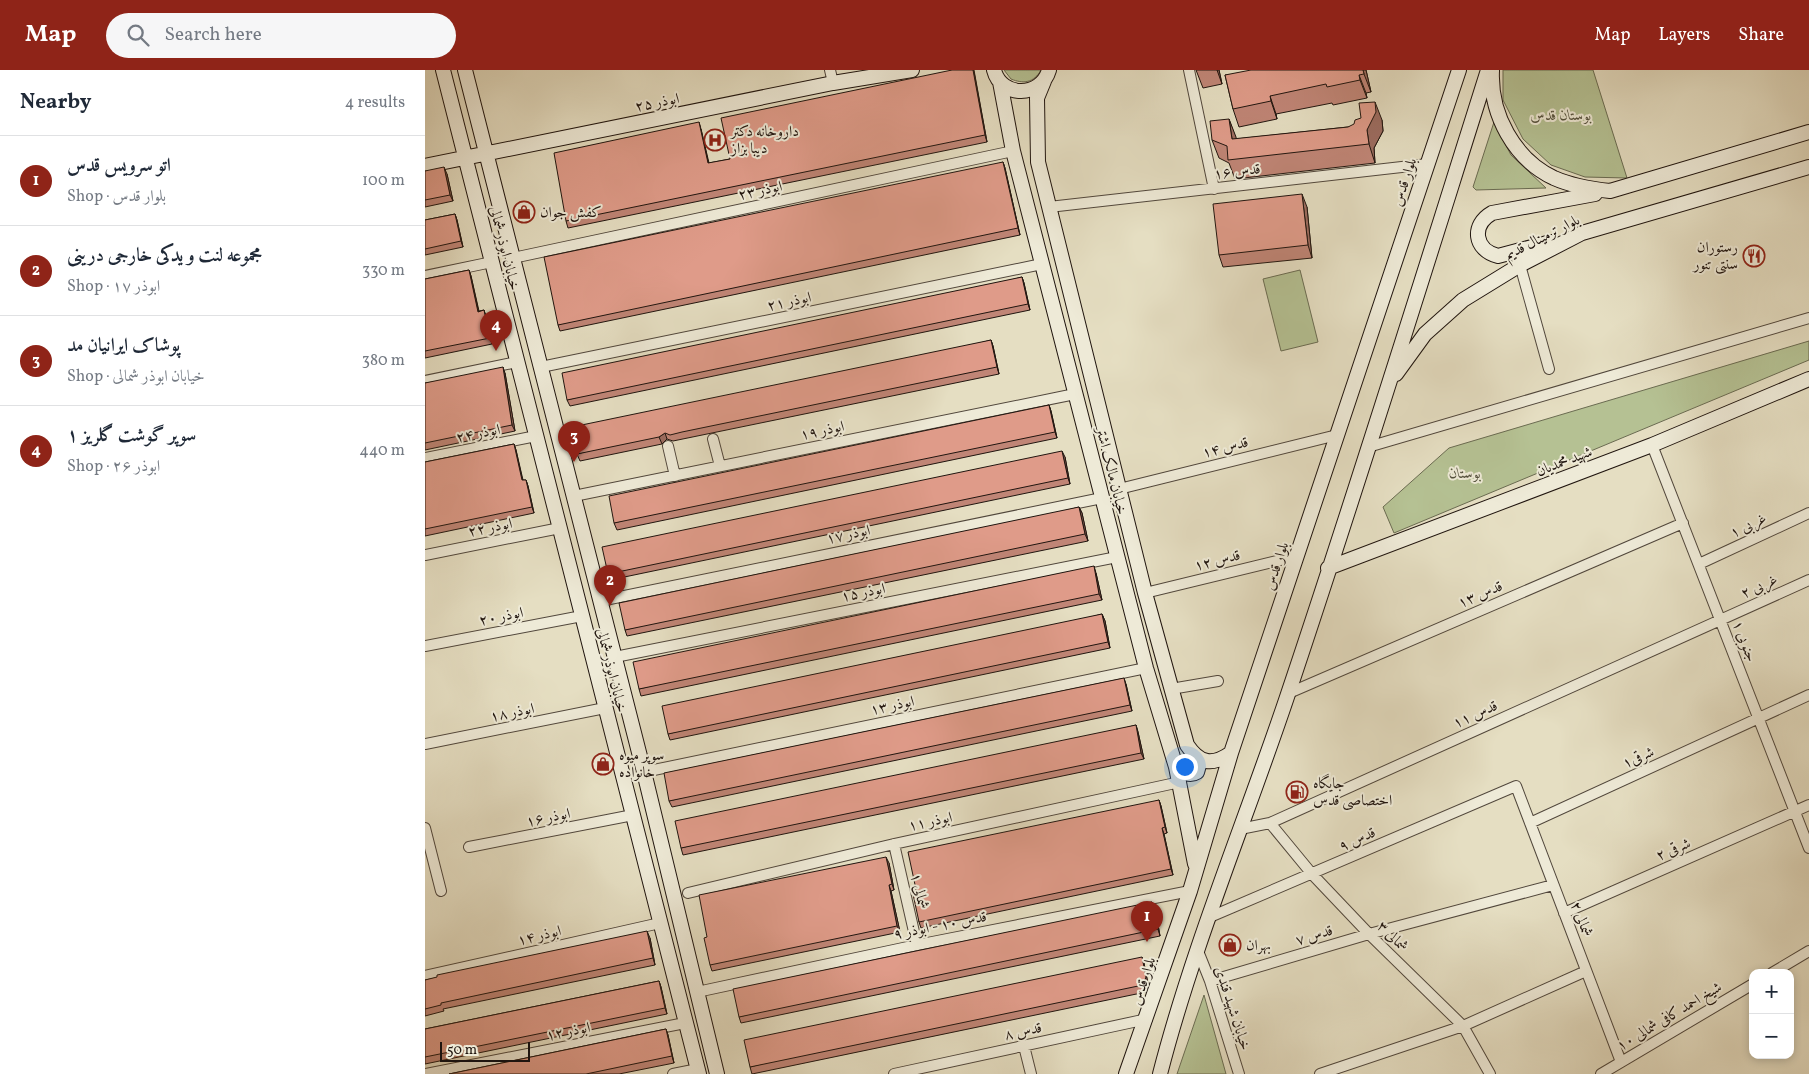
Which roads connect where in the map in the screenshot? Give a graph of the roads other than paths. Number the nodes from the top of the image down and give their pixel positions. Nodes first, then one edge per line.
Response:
1 (443, 70) edge
2 (465, 70) edge
3 (912, 70) edge
4 (1189, 70) edge
5 (1459, 70) edge
6 (1488, 70) edge
7 (1492, 70) edge
8 (1046, 75) edge
9 (832, 76) edge
10 (997, 76) edge
11 (1809, 132) edge
12 (1013, 151) junction
13 (487, 153) junction
14 (465, 158) junction
15 (1428, 164) junction
16 (425, 166) edge
17 (1809, 167) edge
18 (1214, 189) junction
19 (1610, 191) junction
20 (1049, 207) junction
21 (1582, 233) junction
22 (513, 258) junction
23 (492, 262) junction
24 (1042, 264) junction
25 (1520, 265) junction
26 (425, 276) edge
27 (1809, 318) edge
28 (517, 362) junction
29 (541, 367) junction
30 (1549, 369) dead end
31 (1809, 379) edge
32 (425, 381) edge
33 (1389, 385) junction
34 (1075, 394) junction
35 (1337, 435) junction
36 (536, 436) junction
37 (713, 439) dead end
38 (1652, 445) junction
39 (668, 446) dead end
40 (1368, 447) junction
41 (425, 458) edge
42 (720, 466) junction
43 (675, 476) junction
44 (1119, 489) junction
45 (574, 496) junction
46 (1102, 498) junction
47 (1809, 513) edge
48 (1683, 523) junction
49 (560, 528) junction
50 (425, 555) edge
51 (1297, 556) junction
52 (1117, 558) junction
53 (1699, 564) junction
54 (1328, 568) junction
55 (1809, 580) edge
56 (1145, 593) junction
57 (600, 601) junction
58 (582, 616) junction
59 (1720, 620) junction
60 (425, 646) edge
61 (615, 657) junction
62 (1145, 668) junction
63 (1218, 681) dead end
64 (1171, 688) junction
65 (1289, 693) junction
66 (1809, 695) edge
67 (605, 708) junction
68 (1759, 719) junction
69 (425, 744) edge
70 (1231, 753) junction
71 (1195, 756) junction
72 (1176, 767) junction
73 (644, 772) junction
74 (1180, 782) junction
75 (1515, 786) joint
76 (1809, 805) edge
77 (1795, 812) junction
78 (633, 815) junction
79 (1269, 823) junction
80 (1530, 823) junction
81 (425, 828) edge
82 (1240, 830) junction
83 (894, 844) junction
84 (469, 846) dead end
85 (1809, 848) edge
86 (428, 849) edge
87 (1196, 867) junction
88 (1313, 874) junction
89 (1553, 885) junction
90 (441, 891) dead end
91 (1190, 891) junction
92 (688, 893) dead end
93 (1564, 913) junction
94 (1210, 917) junction
95 (660, 923) junction
96 (1369, 934) junction
97 (917, 944) junction
98 (1198, 951) junction
99 (1809, 951) edge
100 (1779, 969) edge
101 (1586, 972) junction
102 (425, 976) edge
103 (1210, 981) junction
104 (1749, 986) edge
105 (697, 992) junction
106 (1146, 1022) junction
107 (685, 1023) junction
108 (1463, 1026) junction
109 (1172, 1027) junction
110 (1024, 1046) junction
111 (1621, 1062) junction
112 (698, 1072) edge
113 (905, 1073) edge
114 (426, 1074) edge
115 (673, 1074) edge
116 (717, 1074) edge
117 (893, 1074) edge
118 (1031, 1074) edge
119 (1126, 1074) edge
120 (1135, 1074) edge
121 (1153, 1074) edge
122 (1160, 1074) edge
123 (1239, 1074) edge
124 (1320, 1074) edge
125 (1490, 1074) edge
126 (1601, 1074) edge

1 - 14 main road, خیابان ابوذر شمالی
2 - 13 main road, خیابان ابوذر شمالی
3 - 9 main road, ابوذر ۲۵
4 - 18 street
5 - 15 main road, بلوار قدس
6 - 33 main road
7 - 19 main road
8 - 10 main road
8 - 20 main road, خیابان مالک اشتر
9 - 13 main road, ابوذر ۲۵
10 - 12 main road, خیابان مالک اشتر
11 - 19 main road
12 - 22 street, ابوذر ۲۳
12 - 24 main road, خیابان مالک اشتر
13 - 14 main road, ابوذر ۲۵
13 - 22 main road, خیابان ابوذر شمالی
14 - 16 main road, ابوذر ۲۵
14 - 23 main road, خیابان ابوذر شمالی
15 - 18 street, قدس ۱۶
15 - 35 main road, بلوار قدس
17 - 21 main road, بلوار ترمینال قدیم
18 - 20 street, قدس ۱۶
19 - 21 main road
20 - 44 main road, خیابان مالک اشتر
21 - 25 main road, بلوار ترمینال قدیم
22 - 29 main road, خیابان ابوذر شمالی
23 - 26 street
23 - 28 main road, خیابان ابوذر شمالی
24 - 29 street, ابوذر ۲۱
24 - 34 main road, خیابان مالک اشتر
25 - 30 street
25 - 33 main road, بلوار ترمینال قدیم
27 - 40 street
28 - 32 street
28 - 36 main road, خیابان ابوذر شمالی
29 - 45 main road, خیابان ابوذر شمالی
31 - 38 main road, شهید محمدیان
33 - 40 main road
34 - 42 street, ابوذر ۱۹
34 - 46 main road, خیابان مالک اشتر
35 - 44 street, قدس ۱۴
35 - 51 main road, بلوار قدس
36 - 41 street, ابوذر ۲۴
36 - 49 main road, خیابان ابوذر شمالی
37 - 42 street
38 - 48 street, ۱ جنوبی
38 - 54 main road, شهید محمدیان
39 - 43 street
40 - 54 main road
42 - 43 street, ابوذر ۱۹
43 - 45 street, ابوذر ۱۹
44 - 56 main road, خیابان مالک اشتر
45 - 57 main road, خیابان ابوذر شمالی
46 - 52 main road, خیابان مالک اشتر
46 - 57 street, ابوذر ۱۷
47 - 53 street, غربی ۱
48 - 53 street, ۱ جنوبی
48 - 65 street, قدس ۱۳
49 - 50 street, ابوذر ۲۲
49 - 58 main road, خیابان ابوذر شمالی
51 - 56 street, قدس ۱۲
51 - 70 main road, بلوار قدس
52 - 61 street, ابوذر ۱۵
52 - 62 main road, خیابان مالک اشتر
53 - 59 street, ۱ جنوبی
54 - 65 main road
55 - 59 street, غربی ۲
56 - 64 main road, خیابان مالک اشتر
57 - 61 main road, خیابان ابوذر شمالی
58 - 60 street, ابوذر ۲۰
58 - 67 main road, خیابان ابوذر شمالی
59 - 68 street, ۱ جنوبی
59 - 79 street, قدس ۱۱
61 - 73 main road, خیابان ابوذر شمالی
62 - 72 main road, خیابان مالک اشتر
62 - 73 street, ابوذر ۱۳
63 - 64 street
64 - 71 main road, خیابان مالک اشتر
65 - 82 main road
66 - 68 street, شرقی۱
67 - 69 street, ابوذر ۱۸
67 - 78 main road, خیابان ابوذر شمالی
68 - 77 street, ۱ جنوبی
68 - 80 street, شرقی۱
70 - 71 main road
70 - 87 main road, بلوار قدس
71 - 72 main road
72 - 74 main road, خیابان مالک اشتر
73 - 105 main road, خیابان ابوذر شمالی
74 - 83 street, ابوذر ۱۱
74 - 87 main road, خیابان مالک اشتر
75 - 80 street, شمالی ۲
75 - 88 street, قدس ۹
76 - 77 street, شرقی ۲
77 - 85 street, ۱ جنوبی
77 - 93 street, شرقی ۲
78 - 84 street, ابوذر ۱۶
78 - 95 main road, خیابان ابوذر شمالی
79 - 82 street, قدس ۱۱
79 - 88 street, شمالی ۳
80 - 89 street, شمالی ۲
81 - 86 street
82 - 94 main road
83 - 92 street, ابوذر ۱۱
83 - 97 street, شمالی ۱
86 - 90 street
87 - 91 main road, بلوار قدس
88 - 94 street, قدس ۹
88 - 96 street, شمالی ۳
89 - 93 street, شمالی ۲
89 - 96 street, قدس ۷
91 - 97 street, قدس ۱۰ - ابوذر ۹
91 - 106 main road, بلوار قدس
93 - 101 street, شمالی ۲
94 - 98 main road
95 - 102 street, ابوذر ۱۴
95 - 107 main road, خیابان ابوذر شمالی
96 - 103 street, قدس ۷
96 - 108 street, شمالی ۳
97 - 105 street, قدس ۱۰ - ابوذر ۹
98 - 103 street, خیابان شهید قندی
98 - 109 main road
99 - 100 street
101 - 108 street
101 - 111 street, شمالی ۲
103 - 123 street, خیابان شهید قندی
104 - 111 street, شیخ احمد کافی شمالی ۱۰
105 - 116 main road, خیابان ابوذر شمالی
106 - 110 street, قدس ۸
106 - 119 main road, بلوار قدس
106 - 120 main road
107 - 112 main road, خیابان ابوذر شمالی
107 - 114 street, ابوذر ۱۲
108 - 124 street
108 - 125 street, شمالی ۳
109 - 121 main road
109 - 122 main road
110 - 113 street, قدس ۸
110 - 118 street
111 - 126 street, شیخ احمد کافی شمالی ۱۰
112 - 115 street
113 - 117 street, قدس ۸

